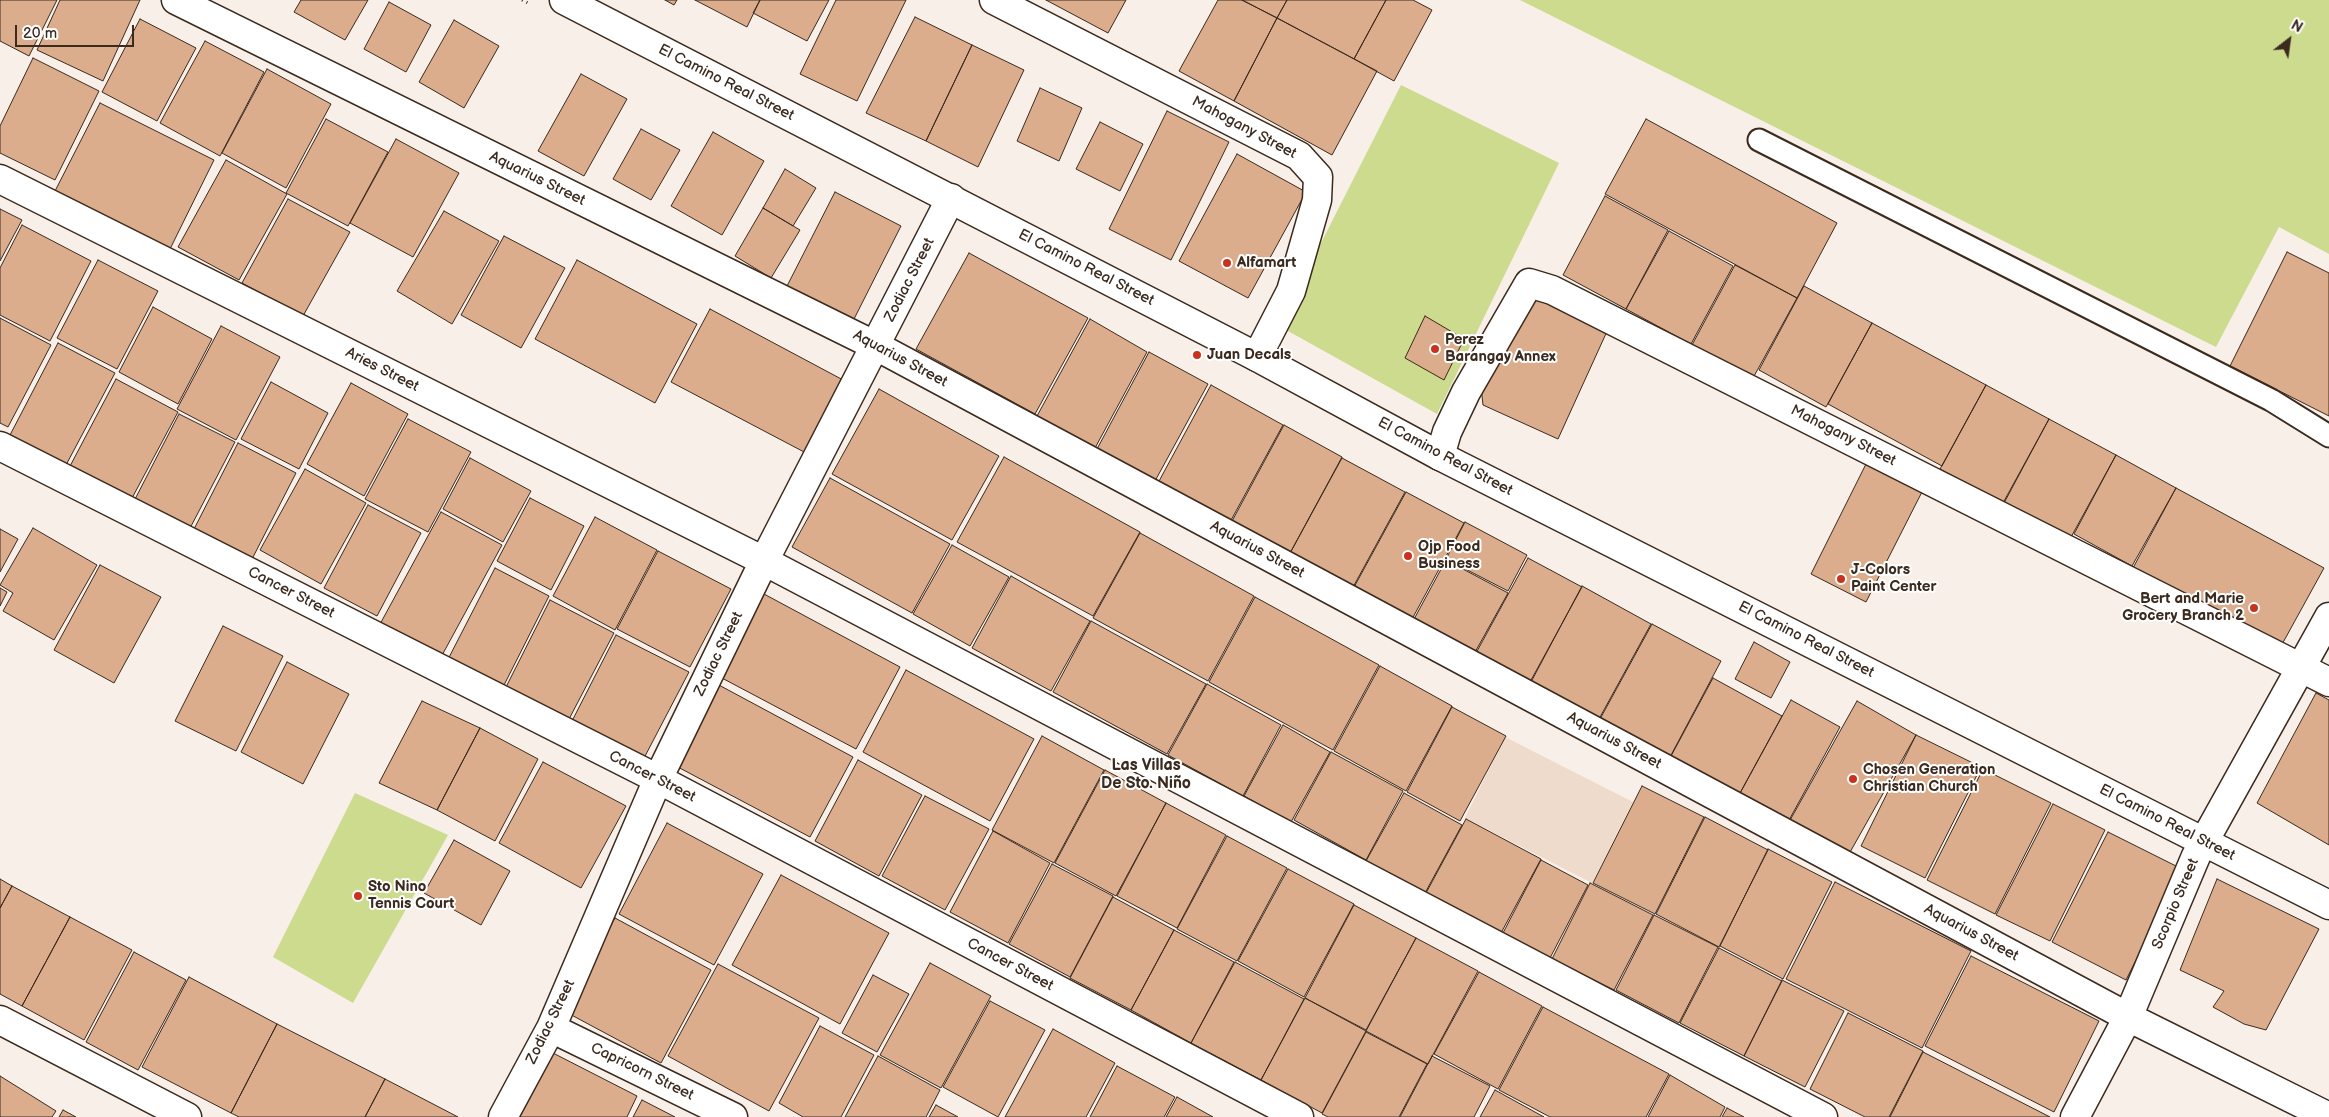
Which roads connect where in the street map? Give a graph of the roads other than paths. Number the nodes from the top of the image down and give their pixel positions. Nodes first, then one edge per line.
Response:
1 (176, 0) edge
2 (564, 0) edge
3 (994, 0) edge
4 (1759, 140) dead end
5 (0, 179) edge
6 (951, 198) junction
7 (876, 346) junction
8 (1258, 357) junction
9 (2329, 436) edge
10 (0, 446) edge
11 (1440, 456) junction
12 (764, 561) junction
13 (2329, 617) edge
14 (2300, 667) junction
15 (2329, 682) edge
16 (658, 780) junction
17 (2205, 842) junction
18 (2329, 905) edge
19 (2128, 1017) junction
20 (0, 1020) edge
21 (551, 1028) junction
22 (187, 1117) edge
23 (503, 1117) edge
24 (733, 1117) edge
25 (1299, 1117) edge
26 (1824, 1117) edge
27 (2075, 1117) edge
28 (2329, 1117) edge

1 - 7 street, Aquarius Street
2 - 6 street, El Camino Real Street
3 - 8 street, Mahogany Street
4 - 9 lane
5 - 12 street, Aries Street
6 - 7 street, Zodiac Street
6 - 8 street, El Camino Real Street
7 - 12 street, Zodiac Street
7 - 19 street, Aquarius Street
8 - 11 street, El Camino Real Street
10 - 16 street, Cancer Street
11 - 14 street, Mahogany Street
11 - 17 street, El Camino Real Street
12 - 16 street, Zodiac Street
12 - 26 street, Aries Street
13 - 14 street, Scorpio Street
14 - 15 street, Mahogany Street
14 - 17 street, Scorpio Street
16 - 21 street, Zodiac Street
16 - 25 street, Cancer Street
17 - 18 street, El Camino Real Street
17 - 19 street, Scorpio Street
19 - 27 street, Scorpio Street
19 - 28 street, Aquarius Street
20 - 22 street
21 - 23 street, Zodiac Street
21 - 24 street, Capricorn Street

